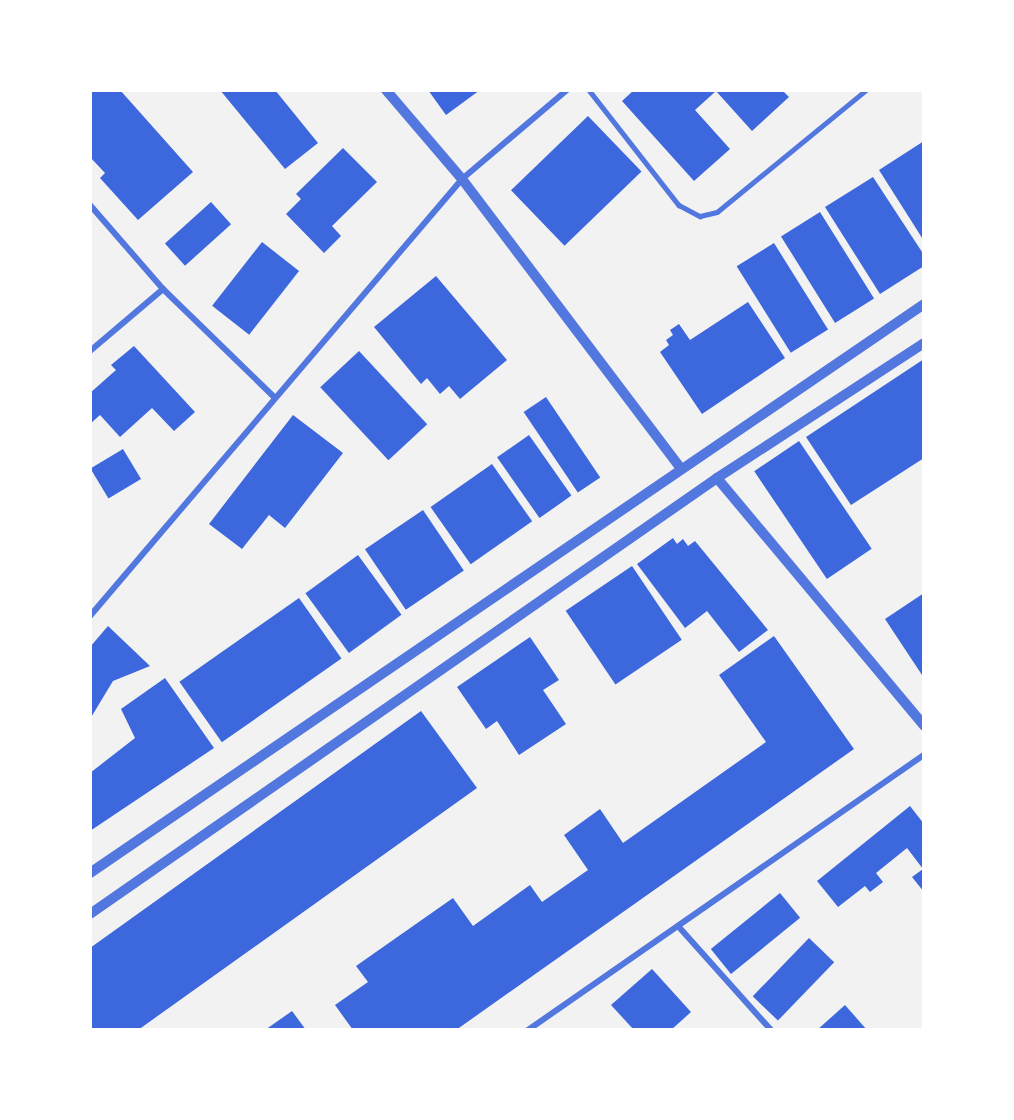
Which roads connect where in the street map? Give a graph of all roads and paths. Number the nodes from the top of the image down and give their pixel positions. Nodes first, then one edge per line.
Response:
1 (386, 90) edge
2 (567, 90) edge
3 (589, 90) edge
4 (866, 90) edge
5 (462, 179) junction
6 (90, 205) edge
7 (163, 289) junction
8 (924, 304) edge
9 (924, 343) edge
10 (90, 351) edge
11 (275, 399) junction
12 (680, 467) junction
13 (717, 478) junction
14 (90, 616) edge
15 (924, 726) edge
16 (924, 756) edge
17 (90, 873) edge
18 (90, 914) edge
19 (678, 926) junction
20 (528, 1030) edge
21 (771, 1030) edge

1 - 5 street
2 - 5 street
3 - 4 lane
5 - 11 street
5 - 12 street
6 - 7 street
7 - 10 street
7 - 11 street
8 - 12 street
9 - 13 street
11 - 14 street
12 - 17 street
13 - 15 street
13 - 18 street
16 - 19 street
19 - 20 street
19 - 21 street

